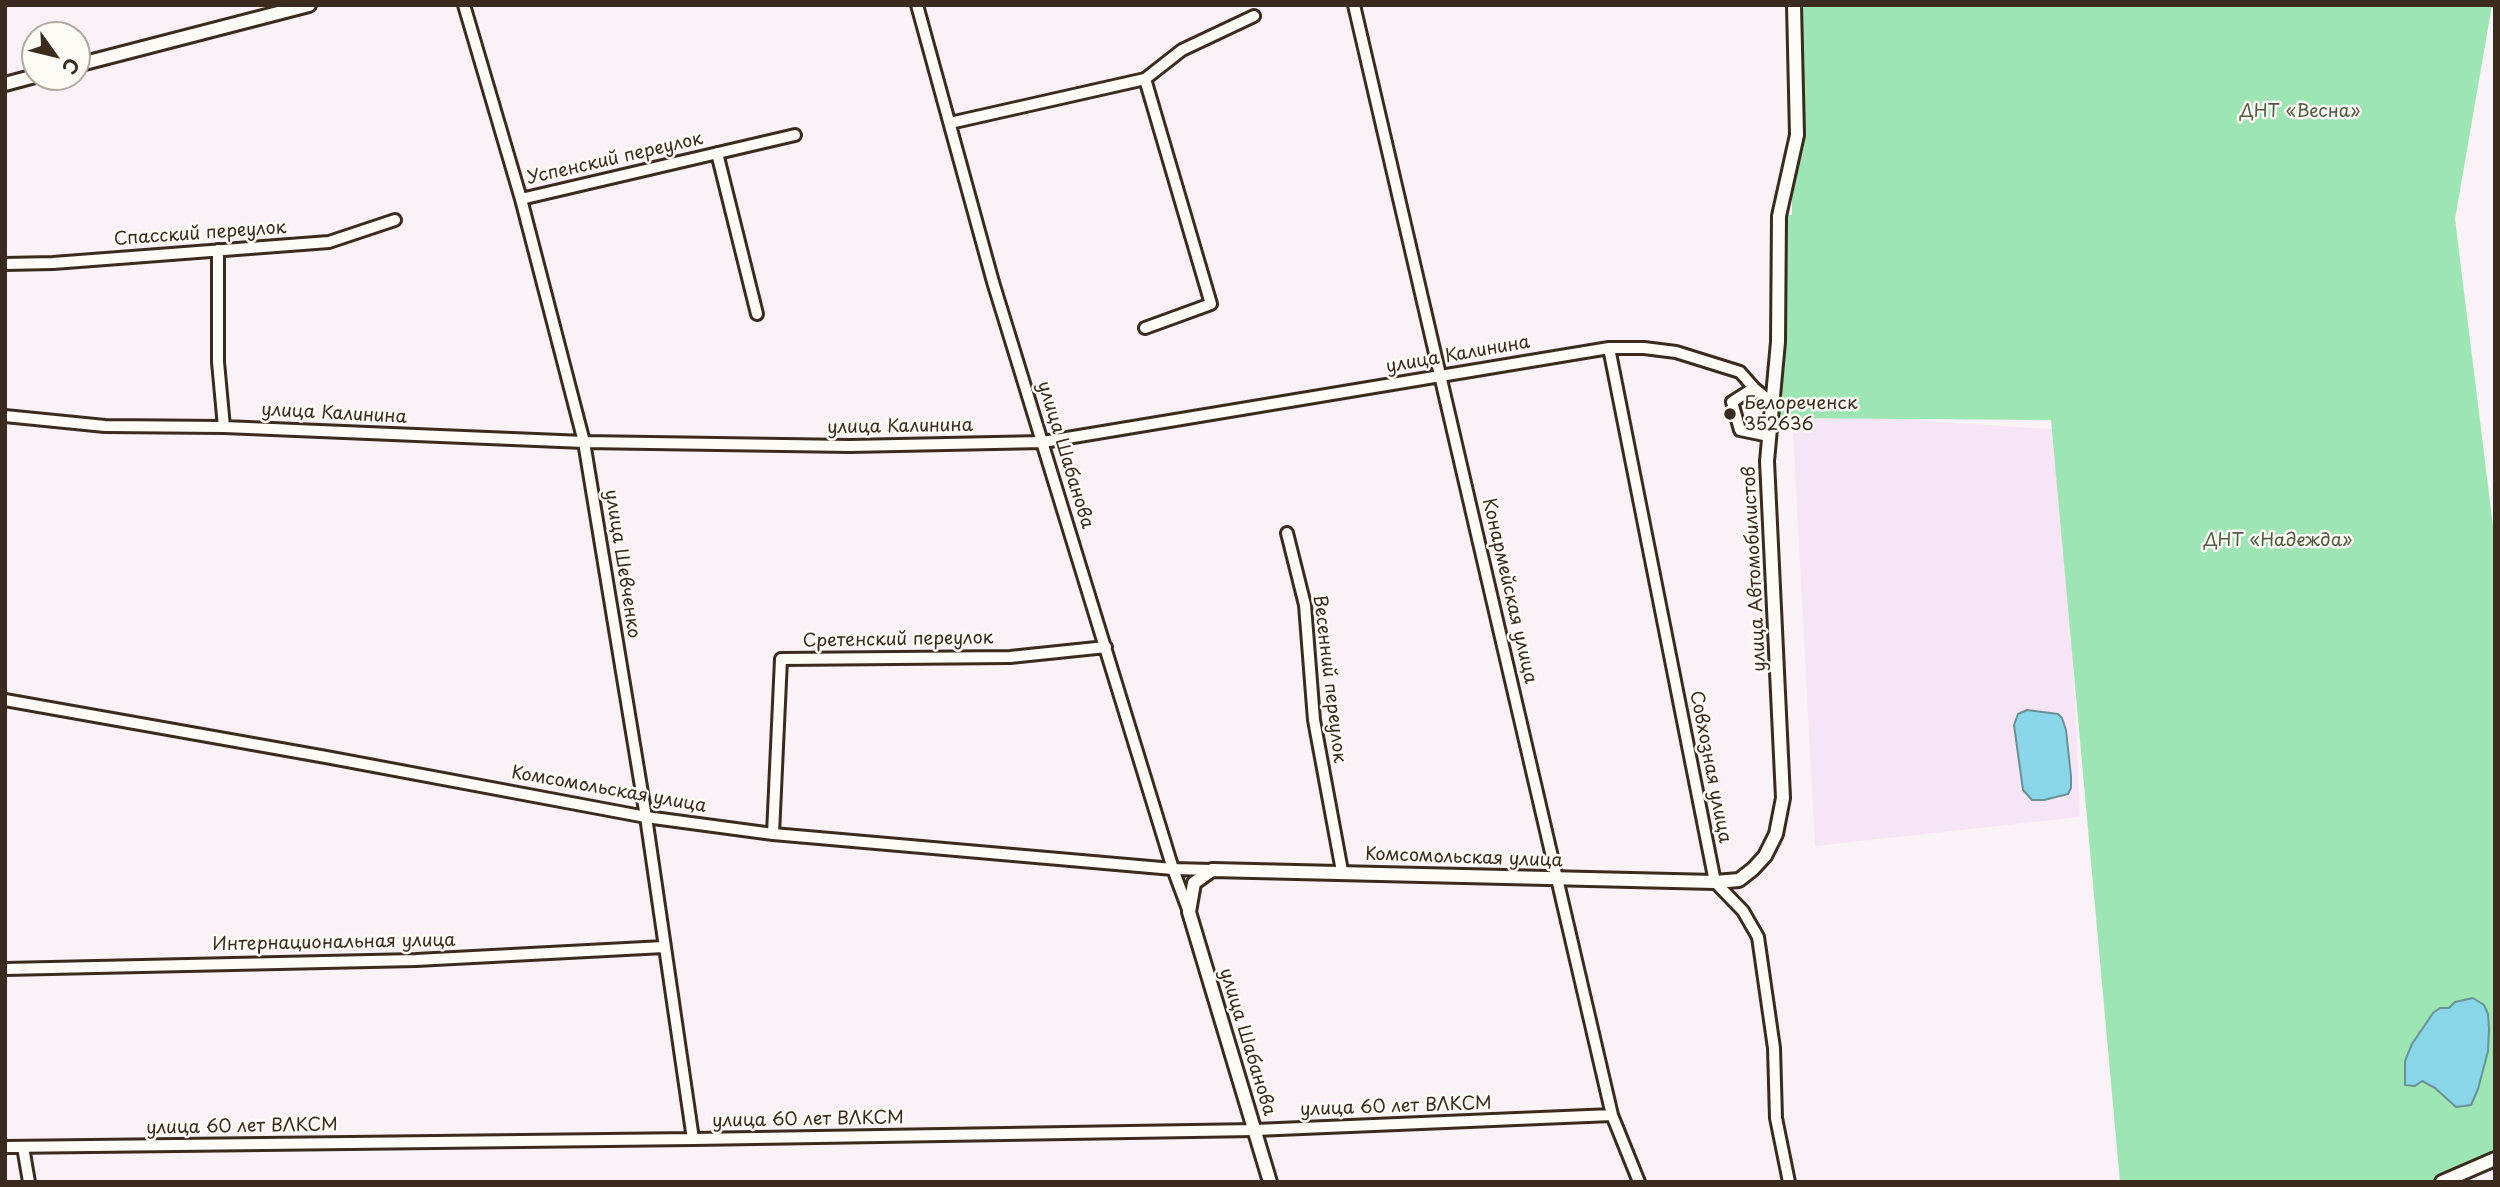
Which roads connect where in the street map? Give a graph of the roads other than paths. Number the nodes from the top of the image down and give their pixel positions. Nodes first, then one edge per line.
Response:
1 (309, 5) edge
2 (464, 5) edge
3 (916, 5) edge
4 (1354, 5) edge
5 (1794, 5) edge
6 (1254, 16) dead end
7 (91, 61) edge
8 (1145, 79) junction
9 (950, 123) junction
10 (795, 135) dead end
11 (717, 153) junction
12 (521, 199) junction
13 (395, 220) dead end
14 (218, 250) junction
15 (5, 264) edge
16 (757, 314) dead end
17 (1145, 328) dead end
18 (1608, 348) junction
19 (1441, 376) junction
20 (1754, 388) junction
21 (1772, 403) junction
22 (5, 416) edge
23 (224, 427) junction
24 (1769, 436) junction
25 (584, 442) junction
26 (1043, 442) junction
27 (1287, 533) dead end
28 (1106, 647) junction
29 (5, 700) edge
30 (646, 817) junction
31 (773, 834) junction
32 (1173, 869) junction
33 (1212, 870) junction
34 (1342, 871) junction
35 (1558, 879) junction
36 (1715, 882) junction
37 (1189, 912) junction
38 (664, 947) junction
39 (5, 969) edge
40 (1612, 1115) junction
41 (1255, 1130) junction
42 (693, 1139) junction
43 (5, 1147) edge
44 (23, 1147) junction
45 (2495, 1159) edge
46 (29, 1182) edge
47 (1270, 1182) edge
48 (1639, 1182) edge
49 (1789, 1182) edge
50 (2442, 1182) edge

1 - 7 street
2 - 12 street, улица Шевченко
3 - 9 street, улица Шабанова
4 - 19 street, Конармейская улица
5 - 21 street, улица Автомобилистов
6 - 8 street
8 - 9 street
8 - 17 street
9 - 26 street, улица Шабанова
10 - 11 street, Успенский переулок
11 - 12 street, Успенский переулок
11 - 16 street, Успенский переулок
12 - 25 street, улица Шевченко
13 - 14 street, Спасский переулок
14 - 15 street, Спасский переулок
14 - 23 street
18 - 19 street, улица Калинина
18 - 20 street, улица Калинина
18 - 36 street, Совхозная улица
19 - 26 street, улица Калинина
19 - 35 street, Конармейская улица
20 - 21 street, улица Калинина
20 - 24 street
21 - 24 street, улица Автомобилистов
22 - 23 street, улица Калинина
23 - 25 street, улица Калинина
24 - 36 street, улица Автомобилистов
25 - 26 street, улица Калинина
25 - 30 street, улица Шевченко
26 - 28 street, улица Шабанова
27 - 34 street, Весенний переулок
28 - 31 street, Сретенский переулок
28 - 32 street, улица Шабанова
29 - 30 street, Комсомольская улица
30 - 31 street, Комсомольская улица
30 - 38 street, улица Шевченко
31 - 32 street, Комсомольская улица
32 - 33 street, Комсомольская улица
32 - 37 street, улица Шабанова
33 - 34 street, Комсомольская улица
33 - 37 street, улица Шабанова
34 - 35 street, Комсомольская улица
35 - 36 street, Комсомольская улица
35 - 40 street, Конармейская улица
36 - 49 street
37 - 41 street, улица Шабанова
38 - 39 street, Интернациональная улица
38 - 42 street, улица Шевченко
40 - 41 street, улица 60 лет ВЛКСМ
40 - 48 street, Конармейская улица
41 - 42 street, улица 60 лет ВЛКСМ
41 - 47 street, улица Шабанова
42 - 44 street, улица 60 лет ВЛКСМ
43 - 44 street, улица 60 лет ВЛКСМ
44 - 46 street
45 - 50 street

